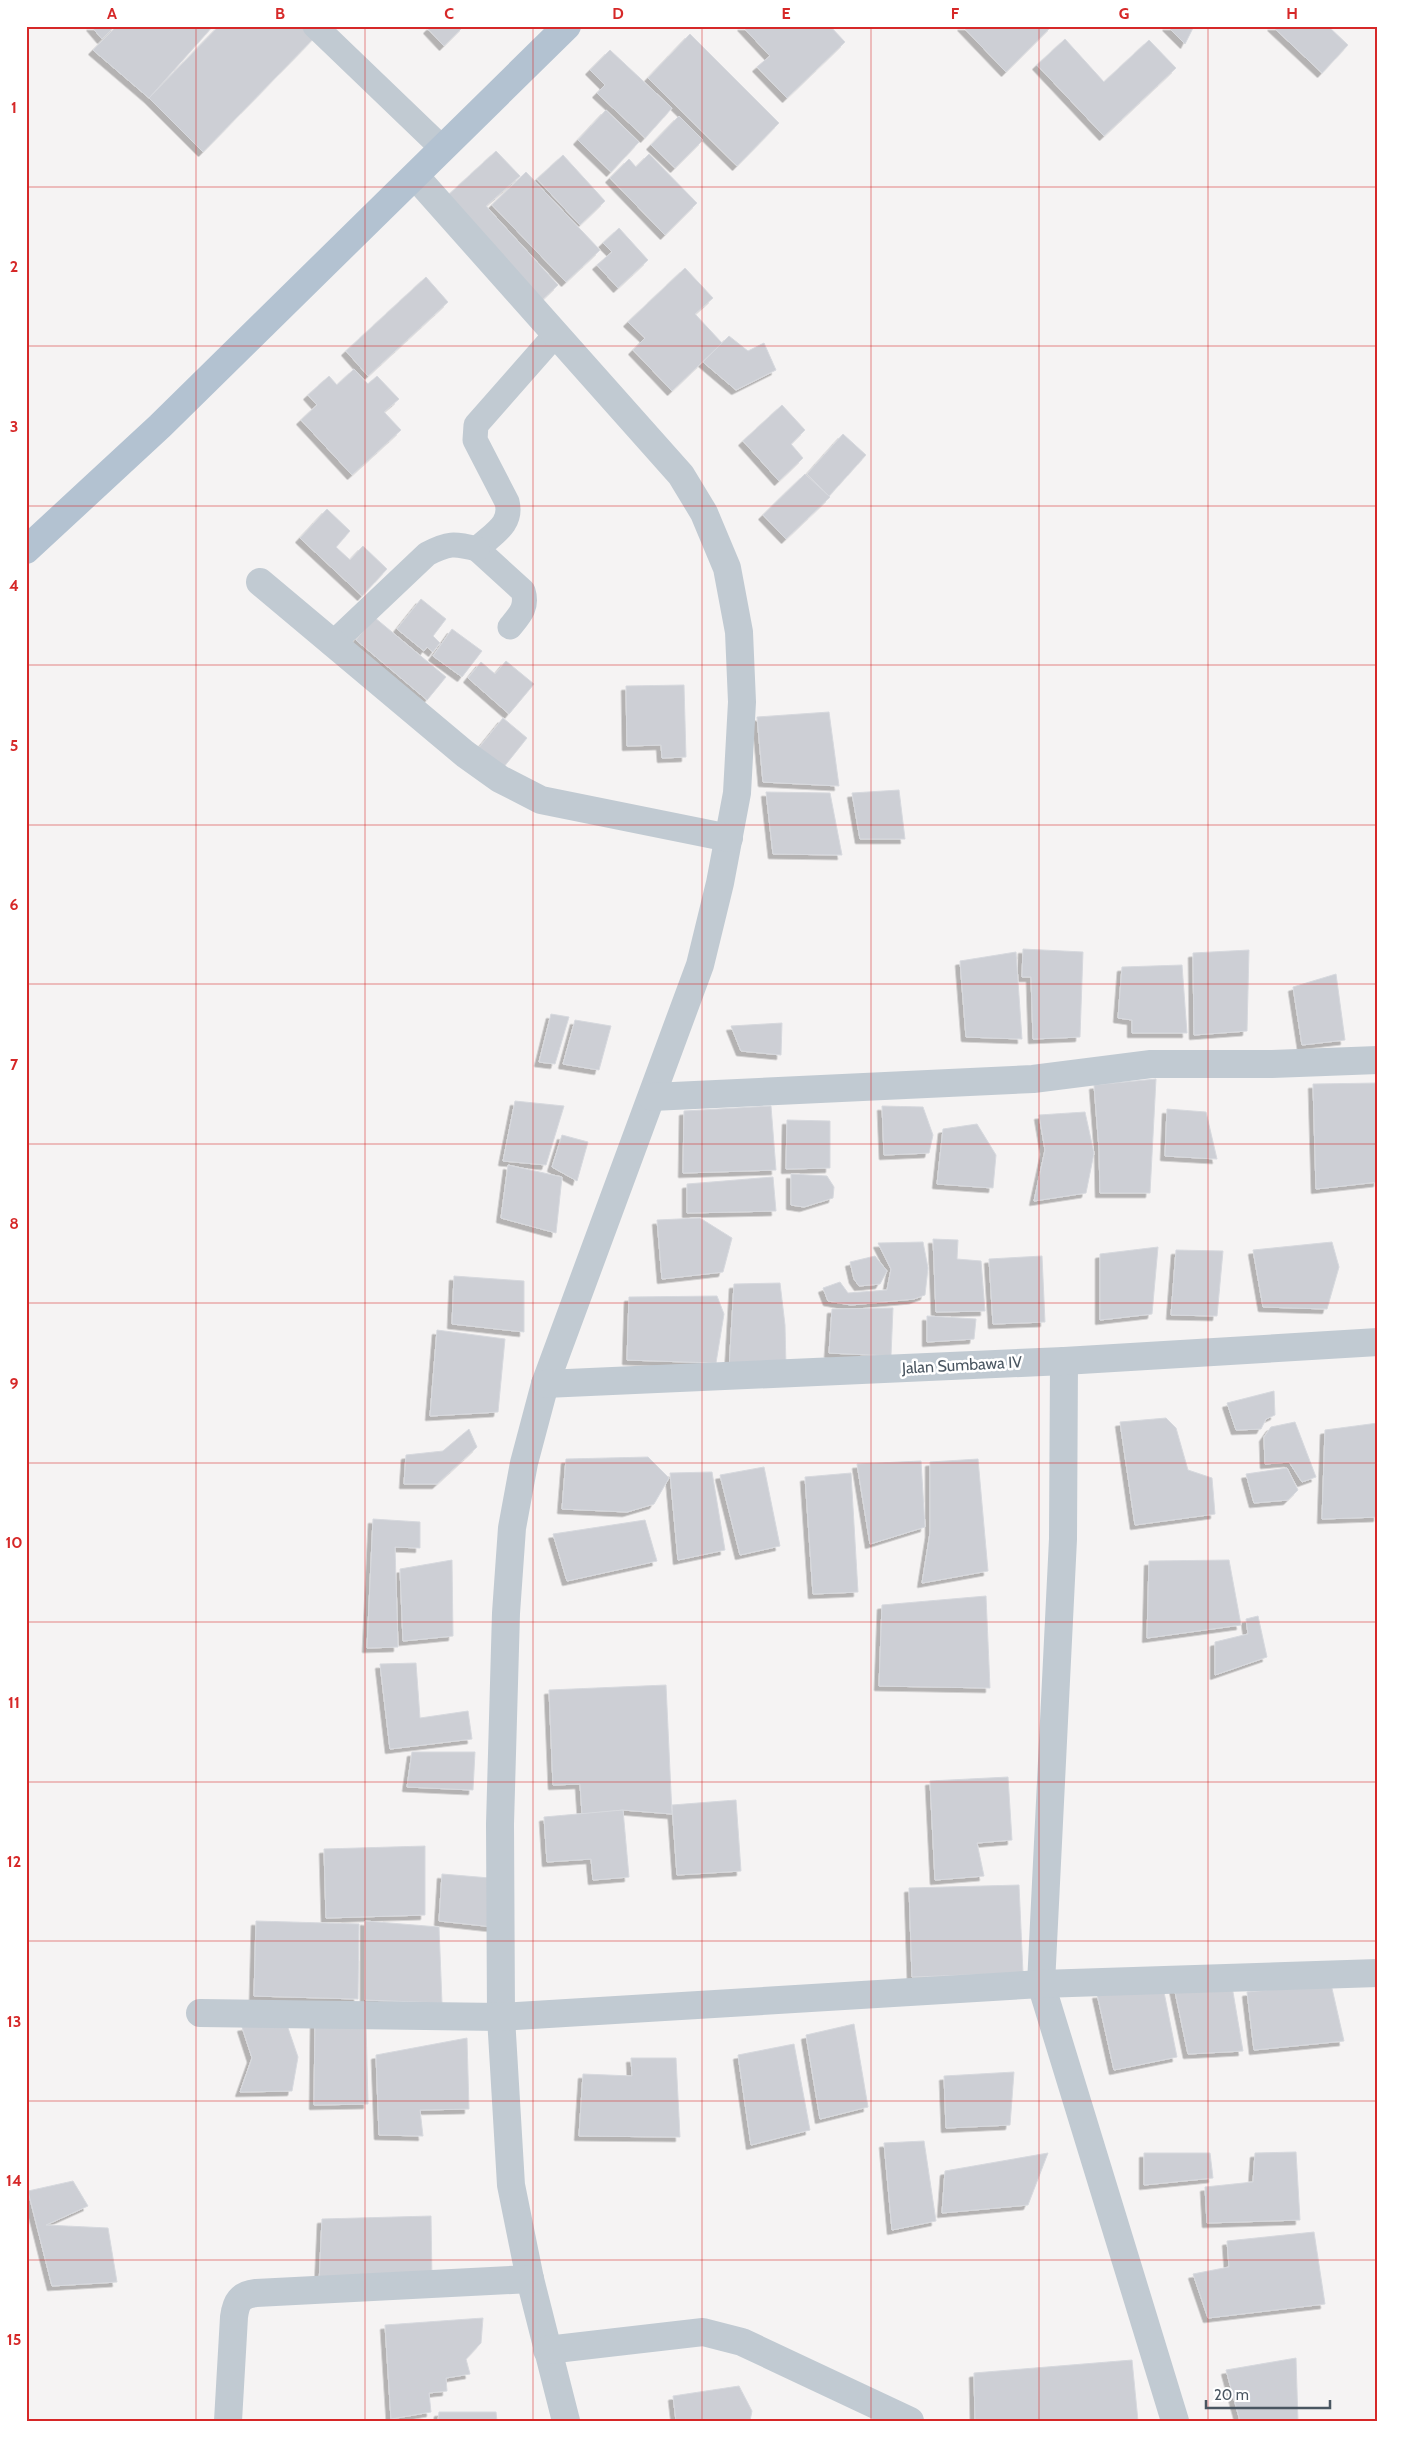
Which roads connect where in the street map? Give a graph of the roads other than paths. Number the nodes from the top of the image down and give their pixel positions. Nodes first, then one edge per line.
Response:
1 (315, 26) edge
2 (567, 26) edge
3 (443, 149) junction
4 (416, 177) junction
5 (556, 334) junction
6 (477, 549) junction
7 (26, 550) edge
8 (260, 582) dead end
9 (510, 627) dead end
10 (332, 644) junction
11 (729, 838) junction
12 (1378, 1060) edge
13 (652, 1097) junction
14 (1378, 1342) edge
15 (1064, 1361) junction
16 (546, 1384) junction
17 (1378, 1973) edge
18 (1041, 1984) junction
19 (200, 2013) dead end
20 (501, 2017) junction
21 (530, 2279) junction
22 (547, 2350) junction
23 (228, 2421) edge
24 (566, 2421) edge
25 (910, 2421) edge
26 (1175, 2421) edge

1 - 3 lane
2 - 3 main road
3 - 4 main road
4 - 5 street
4 - 7 main road
5 - 6 lane
5 - 11 street
6 - 9 lane
6 - 10 lane
8 - 10 street
10 - 11 street
11 - 13 street
12 - 13 street
13 - 16 street
14 - 15 street, Jalan Sumbawa IV
15 - 16 street, Jalan Sumbawa IV
15 - 18 street
16 - 20 street
17 - 18 street
18 - 20 street
18 - 26 street
19 - 20 street
20 - 21 street
21 - 22 street
21 - 23 street
22 - 24 street
22 - 25 street

